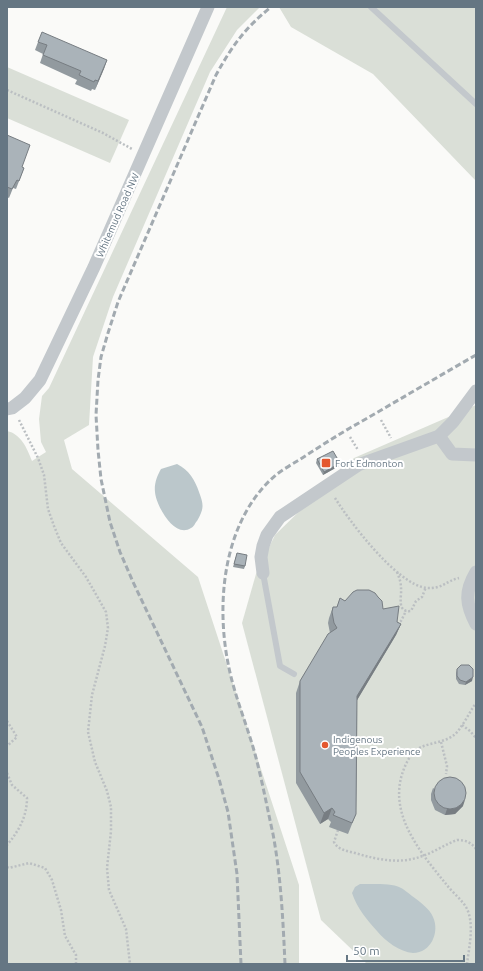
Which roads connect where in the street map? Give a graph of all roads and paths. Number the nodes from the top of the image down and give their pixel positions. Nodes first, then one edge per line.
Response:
1 (208, 7) edge
2 (371, 7) edge
3 (7, 90) edge
4 (476, 104) edge
5 (143, 156) junction
6 (476, 391) edge
7 (9, 408) edge
8 (380, 420) dead end
9 (387, 432) dead end
10 (439, 436) junction
11 (350, 437) dead end
12 (358, 450) dead end
13 (476, 455) edge
14 (327, 486) junction
15 (397, 571) junction
16 (263, 573) joint
17 (474, 577) edge
18 (426, 587) junction
19 (406, 611) junction
20 (476, 624) edge
21 (395, 625) edge
22 (294, 674) dead end
23 (476, 703) edge
24 (7, 721) edge
25 (462, 725) junction
26 (476, 738) edge
27 (441, 742) junction
28 (7, 746) edge
29 (7, 773) edge
30 (446, 774) dead end
31 (338, 830) edge
32 (7, 845) edge
33 (476, 849) edge
34 (423, 856) junction
35 (7, 867) edge
36 (76, 964) edge
37 (130, 964) edge
38 (467, 964) edge

1 - 5 street, Whitemud Road NW
2 - 4 lane
3 - 5 path
5 - 7 street, Whitemud Road NW
6 - 10 street
7 - 37 path
8 - 9 path
10 - 13 street
10 - 14 street
11 - 12 path
14 - 15 path
14 - 16 street
15 - 18 path
15 - 19 path
16 - 22 lane
17 - 18 path
17 - 20 street
18 - 19 path
19 - 21 path
23 - 25 path
24 - 28 path
25 - 26 path
25 - 27 path
27 - 30 path
27 - 34 path
29 - 32 path
31 - 34 path
33 - 34 path
34 - 38 path
35 - 36 path

